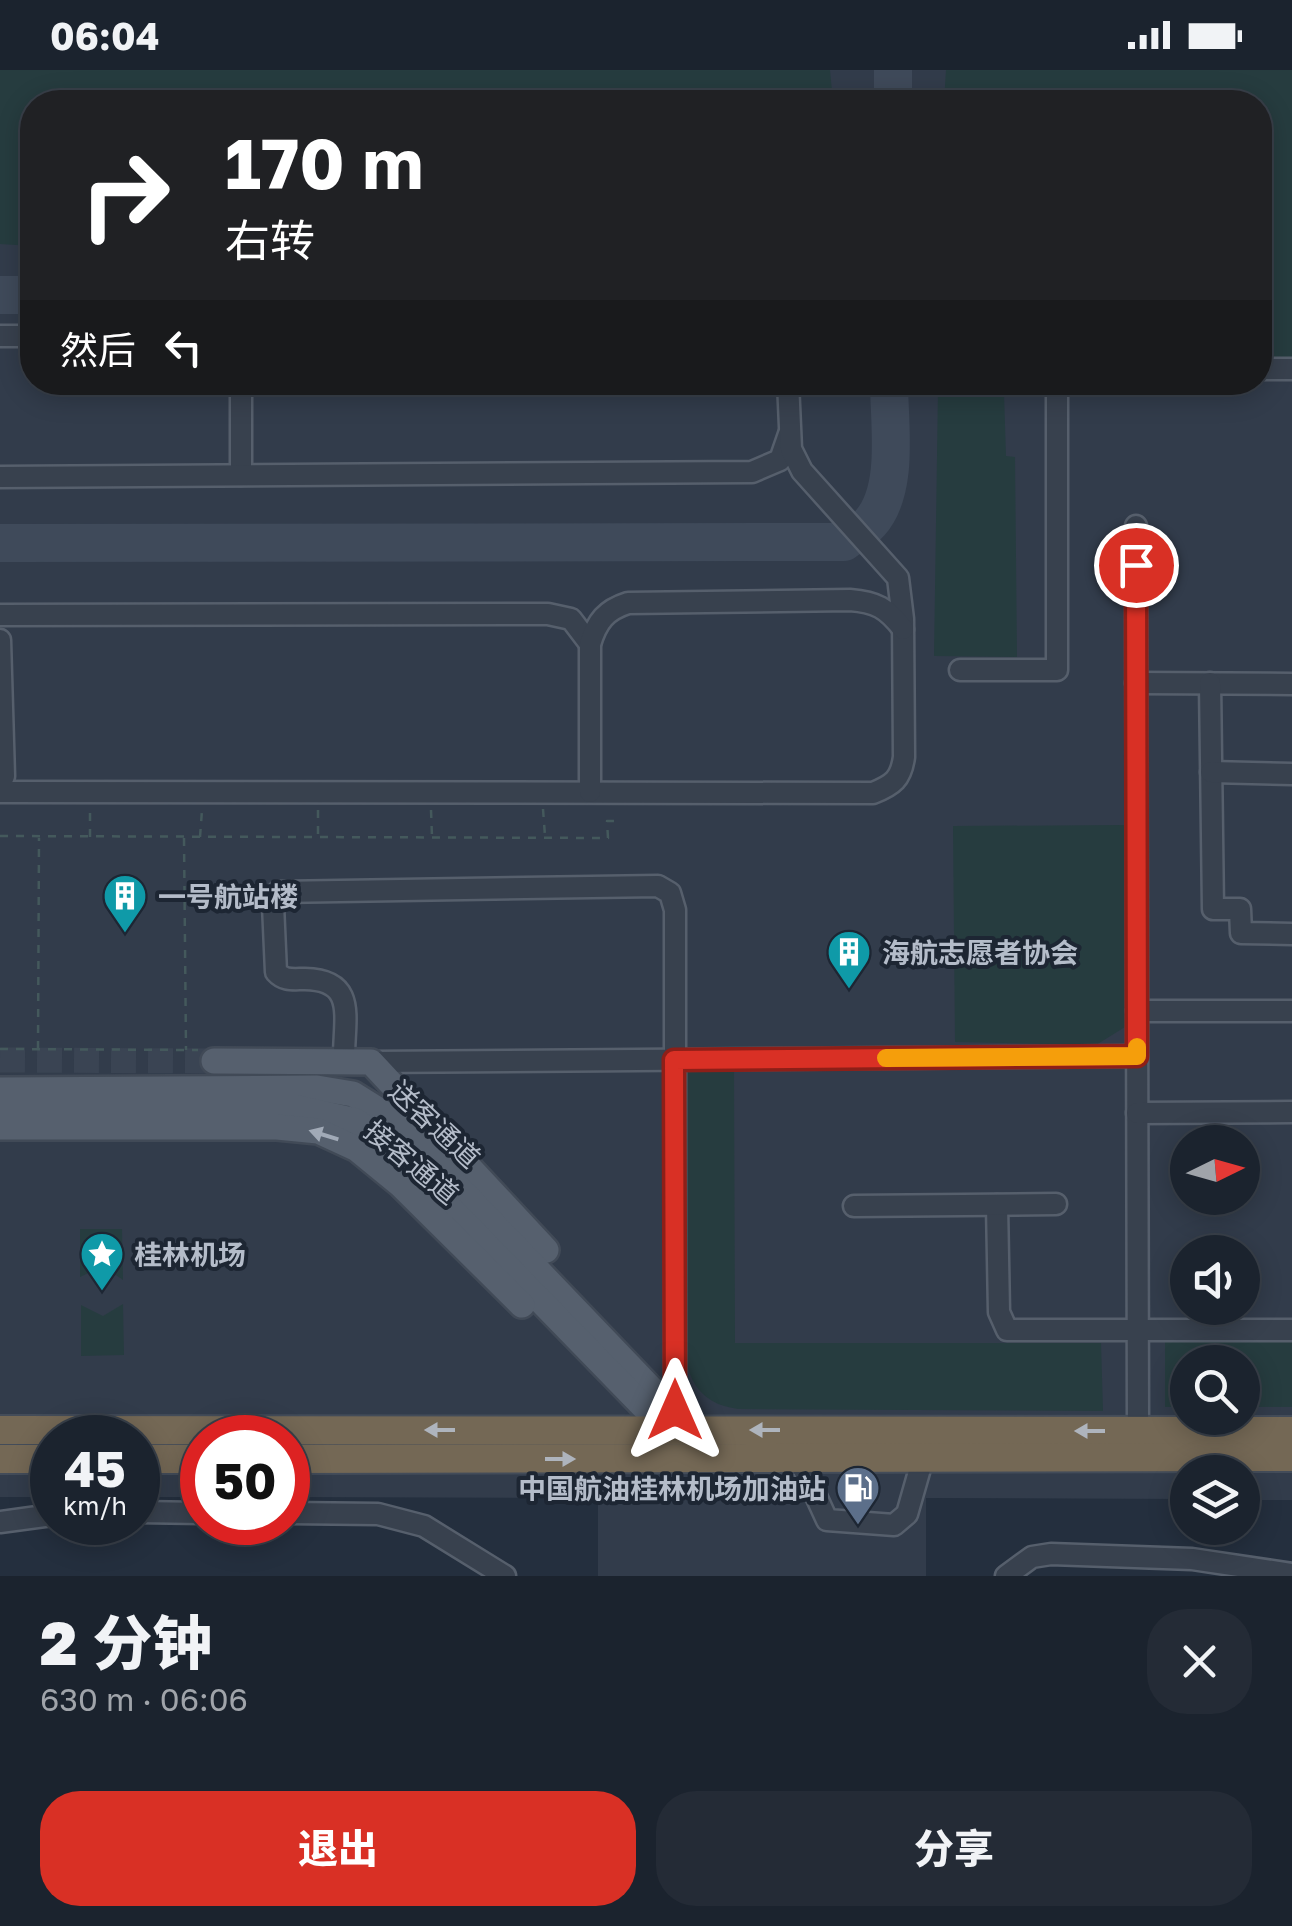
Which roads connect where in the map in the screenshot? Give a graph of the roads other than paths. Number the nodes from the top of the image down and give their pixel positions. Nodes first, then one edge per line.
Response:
1 (241, 395) edge
2 (789, 395) edge
3 (1057, 395) edge
4 (790, 432) junction
5 (241, 476) junction
6 (0, 477) edge
7 (1136, 526) dead end
8 (0, 614) edge
9 (42, 615) junction
10 (903, 628) junction
11 (1, 644) edge
12 (590, 644) junction
13 (960, 670) dead end
14 (1136, 683) junction
15 (1210, 683) junction
16 (1292, 684) edge
17 (1211, 772) junction
18 (1292, 774) edge
19 (6, 786) edge
20 (590, 792) junction
21 (1292, 934) edge
22 (1137, 1011) junction
23 (1292, 1011) edge
24 (207, 1055) tunnel mouth
25 (1137, 1056) junction
26 (674, 1060) junction
27 (344, 1062) junction
28 (371, 1062) junction
29 (0, 1090) edge
30 (0, 1108) edge
31 (1292, 1112) edge
32 (1137, 1113) junction
33 (0, 1127) edge
34 (1056, 1204) dead end
35 (997, 1205) junction
36 (854, 1206) dead end
37 (489, 1232) junction
38 (1137, 1330) junction
39 (1292, 1330) edge
40 (612, 1374) junction
41 (677, 1416) junction
42 (0, 1430) edge
43 (1138, 1430) junction
44 (1292, 1431) edge
45 (1292, 1457) edge
46 (706, 1458) junction
47 (923, 1458) junction
48 (0, 1459) edge
49 (30, 1459) edge
50 (310, 1459) edge
51 (799, 1460) junction
52 (310, 1513) edge
53 (30, 1519) edge
54 (0, 1522) edge
55 (1292, 1574) edge
56 (505, 1576) edge
57 (1006, 1576) edge

1 - 5 street
2 - 4 street
3 - 13 street
4 - 5 street
4 - 10 street
5 - 6 street
7 - 14 street
8 - 9 street
9 - 11 street
9 - 12 street
10 - 12 street
10 - 20 street
11 - 19 street
12 - 20 street
14 - 15 street
14 - 22 street
15 - 16 street
15 - 17 street
17 - 18 street
17 - 21 street
19 - 20 street
22 - 23 street
22 - 25 street
24 - 27 main road
25 - 26 street
25 - 32 street
26 - 27 street
26 - 28 street
26 - 41 street
27 - 28 main road
28 - 41 main road, 接客通道
29 - 37 main road, 送客通道
30 - 37 main road, 送客通道
31 - 32 street
32 - 38 street
40 -> 33 main road, 接客通道
34 - 35 street
35 - 36 street
35 - 38 street
37 - 40 main road, 送客通道
37 - 41 main road, 送客通道
38 - 39 street
38 - 43 street
40 - 41 main road, 送客通道
41 -> 42 highway
43 -> 41 highway
41 - 46 main road, 送客通道
43 - 44 highway
45 - 47 highway
50 -> 46 highway
46 - 51 highway
47 - 51 highway
47 - 51 street
48 - 49 highway
52 - 56 street
53 - 54 street
55 - 57 street

